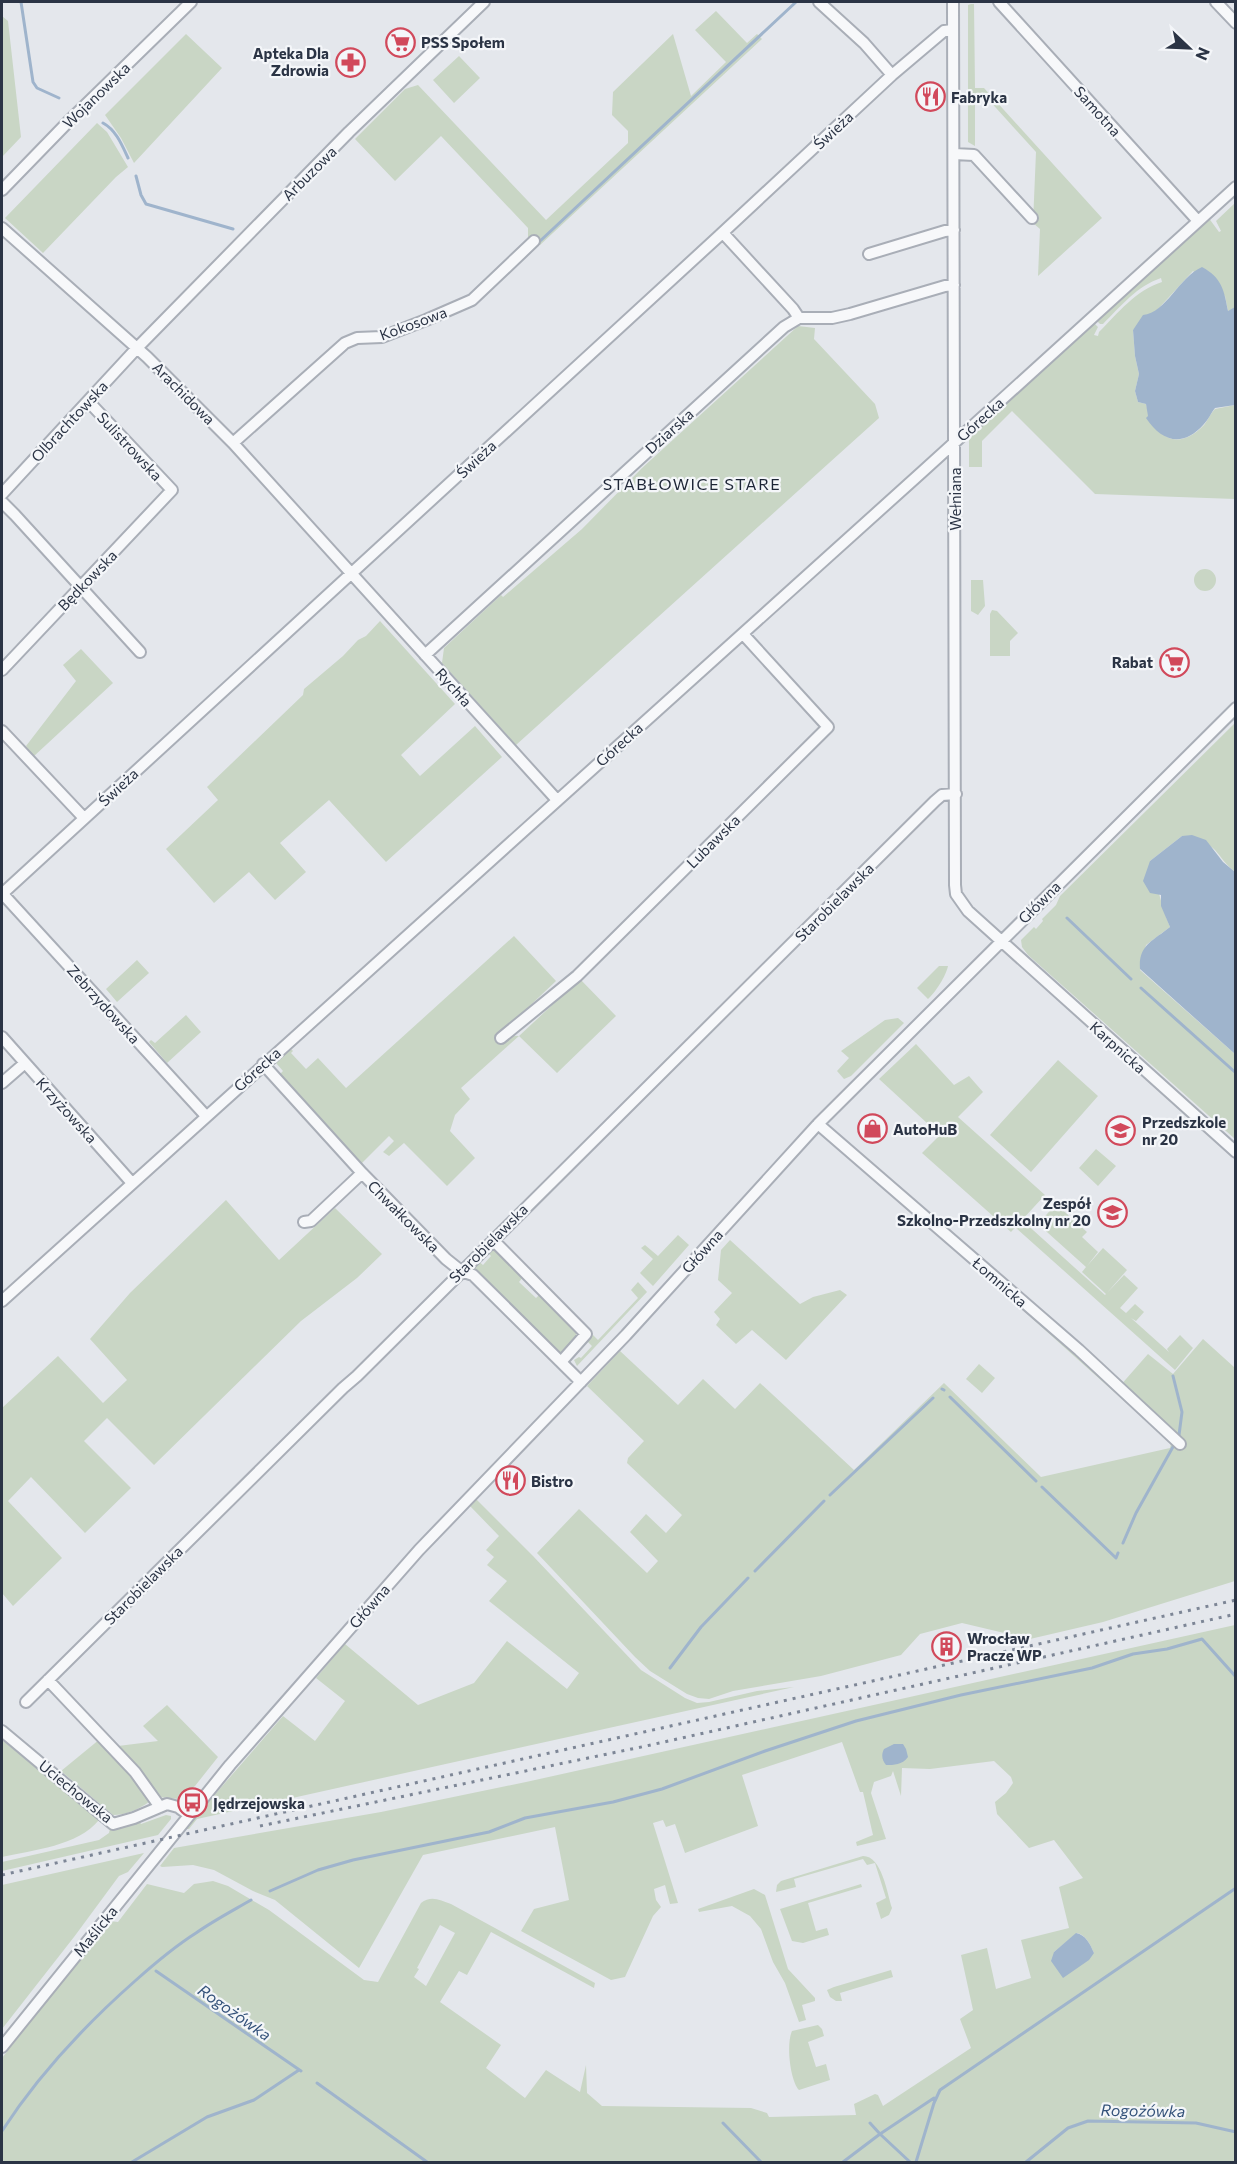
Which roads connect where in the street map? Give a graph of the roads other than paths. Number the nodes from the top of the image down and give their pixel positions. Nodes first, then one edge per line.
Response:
1 (191, 2) edge
2 (484, 2) edge
3 (819, 2) edge
4 (953, 2) edge
5 (999, 2) edge
6 (1216, 2) edge
7 (1236, 23) edge
8 (953, 30) junction
9 (892, 75) junction
10 (954, 154) junction
11 (1236, 187) edge
12 (2, 190) edge
13 (1032, 218) dead end
14 (1198, 220) junction
15 (2, 228) edge
16 (954, 230) junction
17 (723, 233) junction
18 (534, 241) dead end
19 (868, 254) dead end
20 (954, 285) junction
21 (799, 318) junction
22 (137, 348) junction
23 (88, 401) junction
24 (955, 442) junction
25 (233, 443) junction
26 (172, 490) joint
27 (2, 494) edge
28 (2, 502) edge
29 (352, 573) junction
30 (80, 586) junction
31 (743, 634) junction
32 (140, 652) dead end
33 (425, 655) junction
34 (2, 670) edge
35 (1236, 708) edge
36 (2, 731) edge
37 (956, 794) junction
38 (557, 800) junction
39 (84, 818) junction
40 (2, 893) edge
41 (1002, 941) junction
42 (2, 1037) edge
43 (501, 1038) dead end
44 (25, 1063) junction
45 (263, 1064) junction
46 (2, 1083) edge
47 (206, 1116) junction
48 (818, 1124) junction
49 (1236, 1152) edge
50 (362, 1173) junction
51 (132, 1183) junction
52 (304, 1222) dead end
53 (493, 1240) junction
54 (461, 1271) junction
55 (2, 1301) edge
56 (561, 1362) junction
57 (581, 1382) junction
58 (1180, 1444) dead end
59 (48, 1680) junction
60 (26, 1702) dead end
61 (2, 1731) edge
62 (159, 1807) junction
63 (189, 1815) junction
64 (2, 2048) edge

1 - 12 street, Wojanowska
2 - 22 street, Arbuzowa
3 - 9 street
4 - 8 street, Wełniana
5 - 14 street, Samotna
6 - 7 street
8 - 9 street, Świeża
8 - 10 street, Wełniana
9 - 17 street, Świeża
10 - 13 street
10 - 16 street, Wełniana
11 - 14 street, Górecka
14 - 24 street, Górecka
15 - 22 street, Arachidowa
16 - 19 street
16 - 20 street, Wełniana
17 - 21 street
17 - 29 street, Świeża
18 - 25 street, Kokosowa
20 - 21 street
20 - 24 street, Wełniana
21 - 33 street, Dziarska
22 - 23 street, Olbrachtowska
22 - 25 street, Arachidowa
23 - 26 street, Sulistrowska
23 - 27 street, Olbrachtowska
24 - 31 street, Górecka
24 - 37 street, Wełniana
25 - 29 street, Arachidowa
26 - 30 street, Będkowska
28 - 30 street
29 - 33 street, Rychła
29 - 39 street, Świeża
30 - 32 street
30 - 34 street, Będkowska
31 - 38 street, Górecka
31 - 43 street, Lubawska
33 - 38 street, Rychła
35 - 41 street, Główna
36 - 39 street
37 - 41 street, Wełniana
37 - 53 street, Starobielawska
38 - 45 street, Górecka
39 - 40 street, Świeża
40 - 47 street, Zebrzydowska
41 - 48 street, Główna
41 - 49 street, Karpnicka
42 - 44 street, Krzyżowska
44 - 46 street
44 - 51 street, Krzyżowska
45 - 47 street, Górecka
45 - 50 street, Chwałkowska
47 - 51 street, Górecka
48 - 57 street, Główna
48 - 58 street, Łomnicka
50 - 52 street
50 - 54 street, Chwałkowska
51 - 55 street, Górecka
53 - 54 street, Starobielawska
53 - 56 street
54 - 56 street, Chwałkowska
54 - 59 street, Starobielawska
56 - 57 street, Chwałkowska
57 - 63 street, Główna
59 - 60 street, Starobielawska
59 - 62 street
61 - 62 street, Uciechowska
62 - 63 street
63 - 64 street, Maślicka

